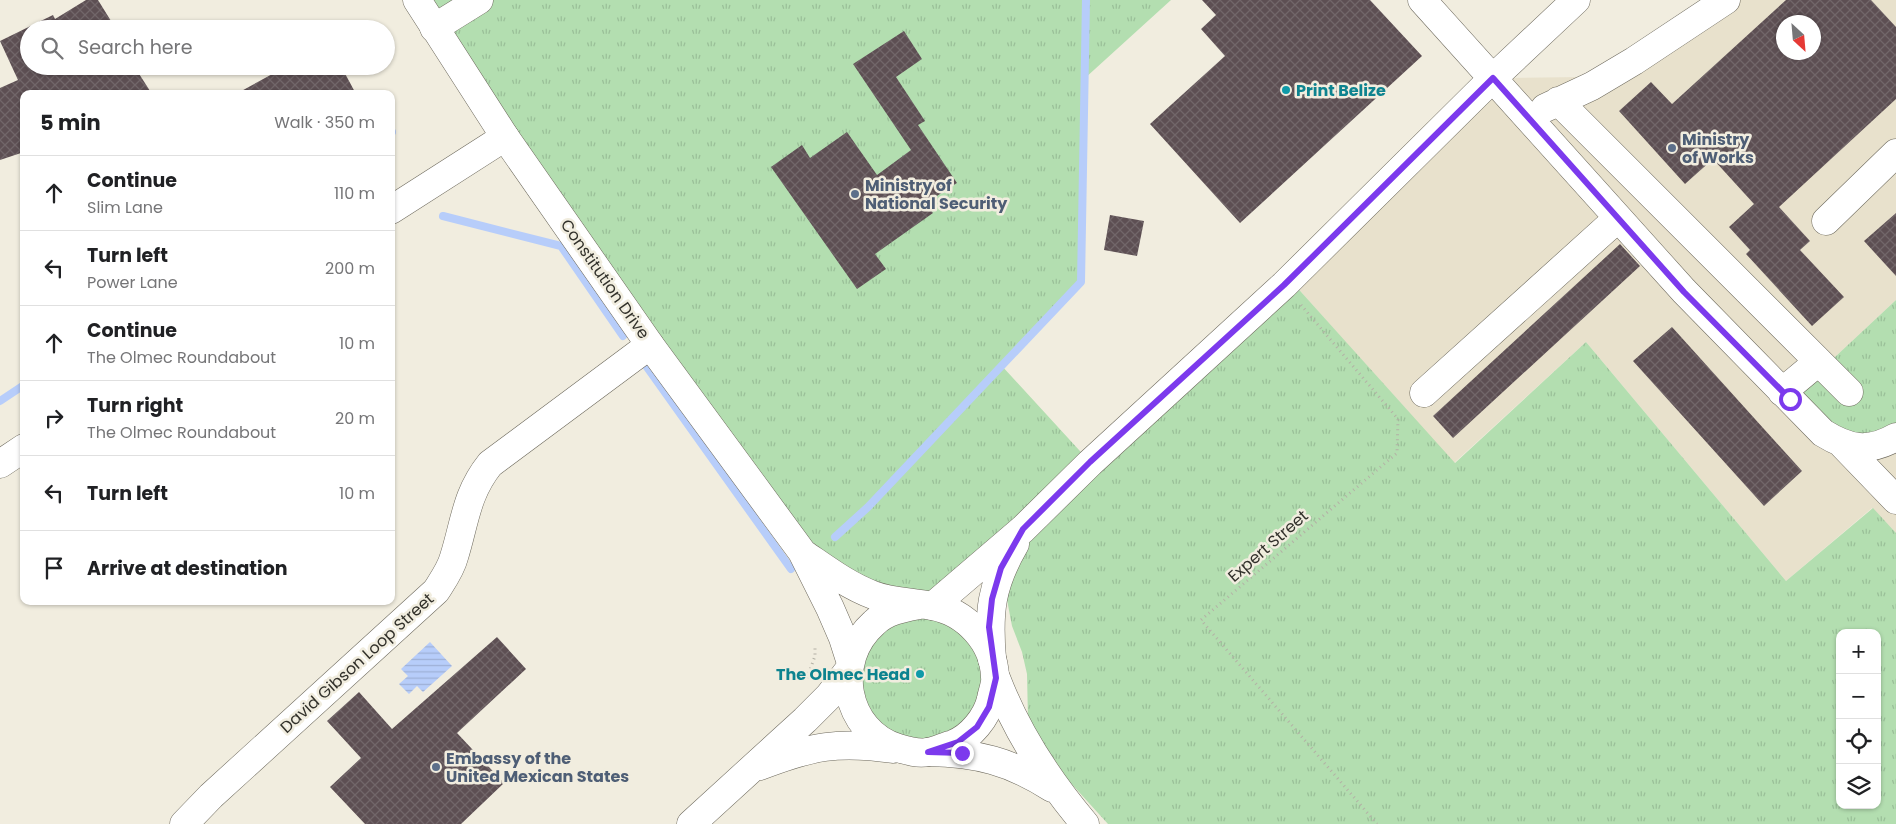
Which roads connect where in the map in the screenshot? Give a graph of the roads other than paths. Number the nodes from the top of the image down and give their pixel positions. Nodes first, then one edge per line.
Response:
1 (417, 0) edge
2 (479, 0) edge
3 (1422, 0) edge
4 (1576, 0) edge
5 (1726, 0) edge
6 (434, 28) junction
7 (1493, 78) junction
8 (1558, 101) junction
9 (1528, 117) junction
10 (506, 137) junction
11 (1896, 153) edge
12 (1636, 179) junction
13 (395, 207) edge
14 (1665, 209) junction
15 (1620, 220) junction
16 (1826, 221) dead end
17 (650, 344) junction
18 (1818, 362) junction
19 (1782, 392) junction
20 (1849, 392) dead end
21 (1424, 393) dead end
22 (1896, 437) edge
23 (1843, 445) junction
24 (20, 451) edge
25 (0, 464) edge
26 (1896, 500) edge
27 (1023, 529) junction
28 (802, 552) junction
29 (926, 606) junction
30 (849, 665) junction
31 (994, 668) junction
32 (919, 752) junction
33 (749, 770) junction
34 (1058, 791) junction
35 (184, 824) edge
36 (691, 824) edge
37 (1085, 824) edge

1 - 6 street, Constitution Drive
2 - 6 street
3 - 7 street
4 - 7 street
5 - 8 street
6 - 10 street, Constitution Drive
7 - 9 street
7 - 27 street
8 - 9 street
8 - 12 street
9 - 15 street
10 - 13 street
10 - 17 street, Constitution Drive
11 - 16 street
12 - 14 street
12 - 15 street
14 - 15 street
14 - 18 street
15 - 19 street
15 - 21 street
17 - 28 street, Constitution Drive
17 - 35 street, David Gibson Loop Street
18 - 19 street
18 - 20 street
19 - 23 street
22 - 23 street
23 - 26 street
24 - 25 street
27 - 29 street
27 - 31 street
28 - 29 street, Constitution Drive
28 - 30 street, Constitution Drive
29 - 30 street
29 - 31 street
30 - 32 street
30 - 33 street
31 - 32 street
31 - 34 street
32 - 33 street
32 - 34 street
33 - 36 street
34 - 37 street

